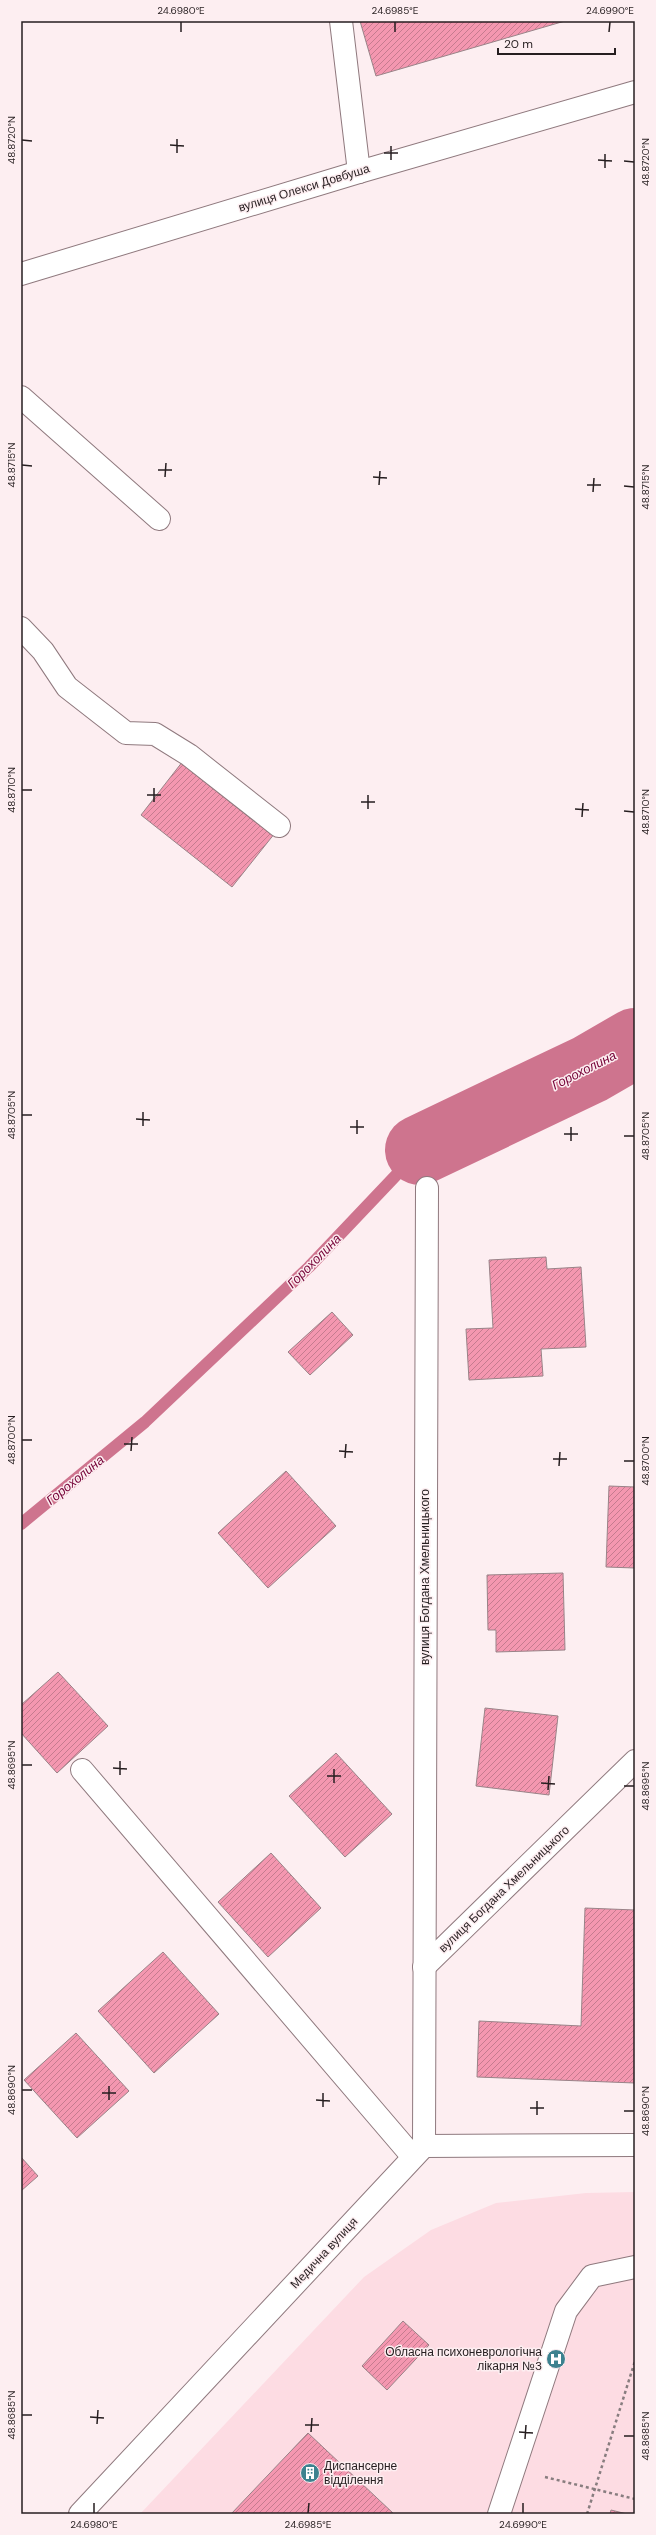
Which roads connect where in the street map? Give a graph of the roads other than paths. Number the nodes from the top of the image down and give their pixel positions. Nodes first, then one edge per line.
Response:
1 (341, 21) edge
2 (635, 92) edge
3 (359, 172) junction
4 (21, 274) edge
5 (21, 397) edge
6 (160, 519) dead end
7 (21, 628) edge
8 (280, 826) dead end
9 (427, 1188) dead end
10 (635, 1762) edge
11 (82, 1770) dead end
12 (424, 1967) junction
13 (635, 2145) edge
14 (418, 2152) junction
15 (635, 2266) edge
16 (80, 2514) edge
17 (499, 2514) edge

1 - 3 street
2 - 3 street, вулиця Олекси Довбуша
3 - 4 street, вулиця Олекси Довбуша
5 - 6 street
7 - 8 street
9 - 12 street, вулиця Богдана Хмельницького
10 - 12 street, вулиця Богдана Хмельницького
11 - 14 street
12 - 14 street, вулиця Богдана Хмельницького
13 - 14 street
14 - 16 street, Медична вулиця
15 - 17 street

